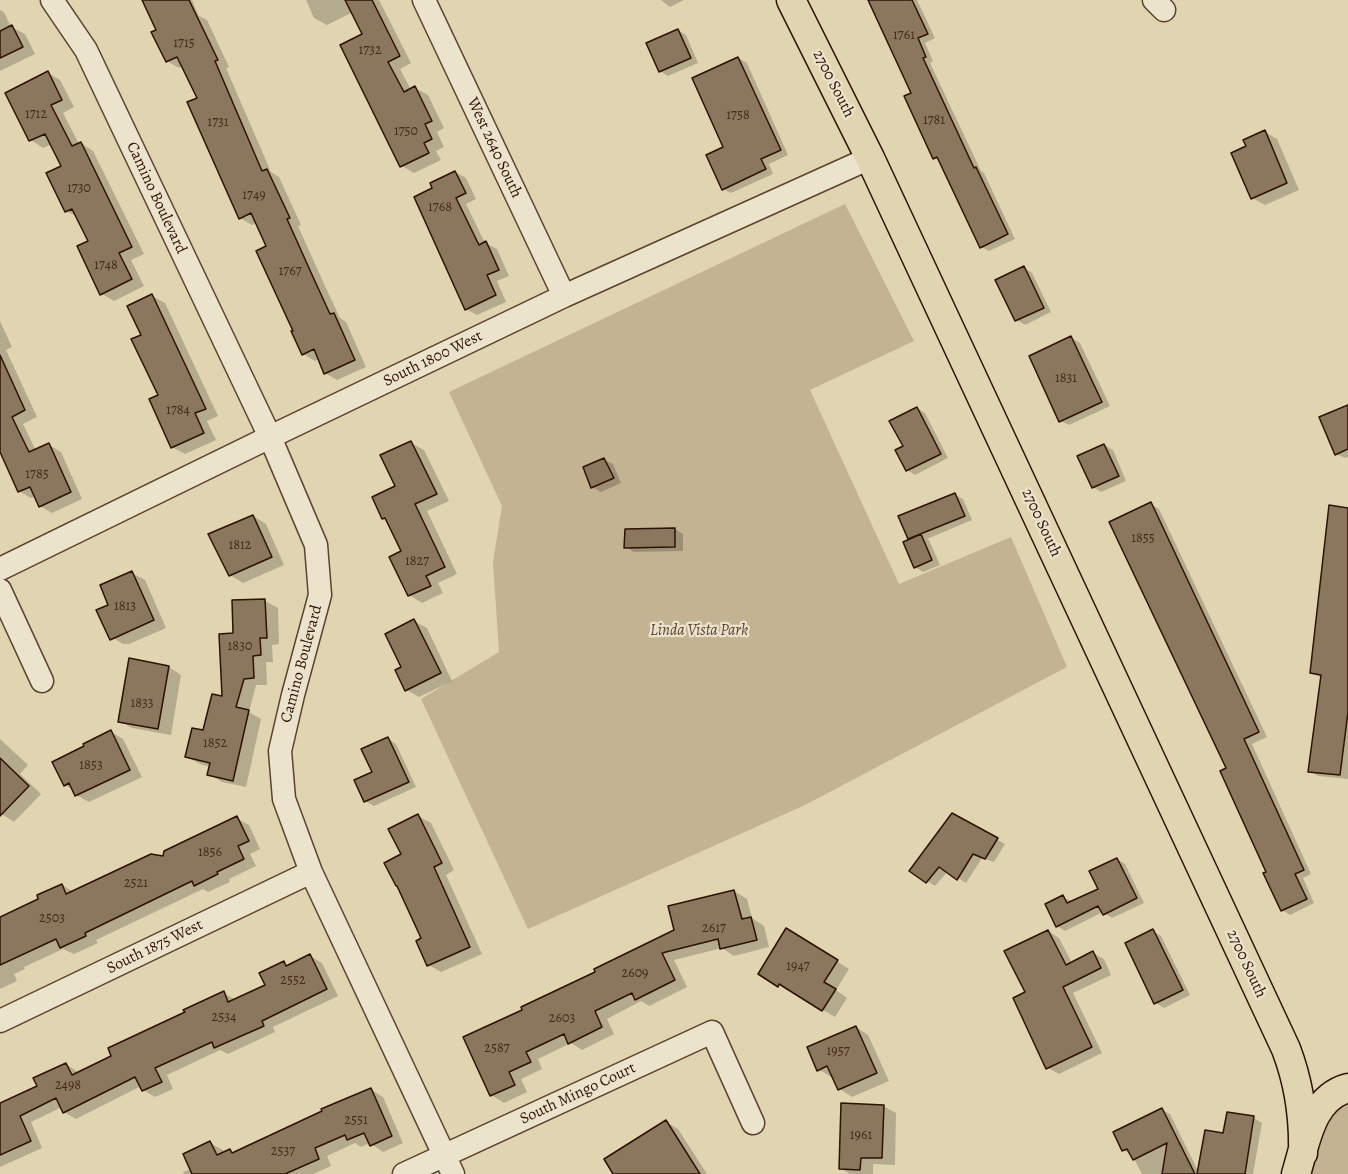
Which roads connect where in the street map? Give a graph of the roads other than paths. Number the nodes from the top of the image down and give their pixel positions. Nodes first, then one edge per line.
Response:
1 (52, 0) edge
2 (424, 0) edge
3 (791, 0) edge
4 (870, 158) junction
5 (564, 296) junction
6 (270, 437) junction
7 (0, 569) edge
8 (0, 590) edge
9 (42, 681) dead end
10 (311, 873) junction
11 (0, 1021) edge
12 (1286, 1049) junction
13 (1345, 1088) edge
14 (753, 1123) dead end
15 (1299, 1163) edge
16 (448, 1165) edge
17 (404, 1174) edge

1 - 6 street, Camino Boulevard
2 - 5 street, West 2640 South
3 - 4 main road, 2700 South
4 - 5 street, South 1800 West
4 - 12 main road, 2700 South
5 - 6 street, South 1800 West
6 - 7 street, South 1800 West
6 - 10 street, Camino Boulevard
8 - 9 street
10 - 11 street, South 1875 West
10 - 16 street, Camino Boulevard
12 - 13 main road, 2700 South
12 - 15 main road, 2700 South
13 - 15 main road
14 - 16 street, South Mingo Court
16 - 17 street, South Mingo Court

